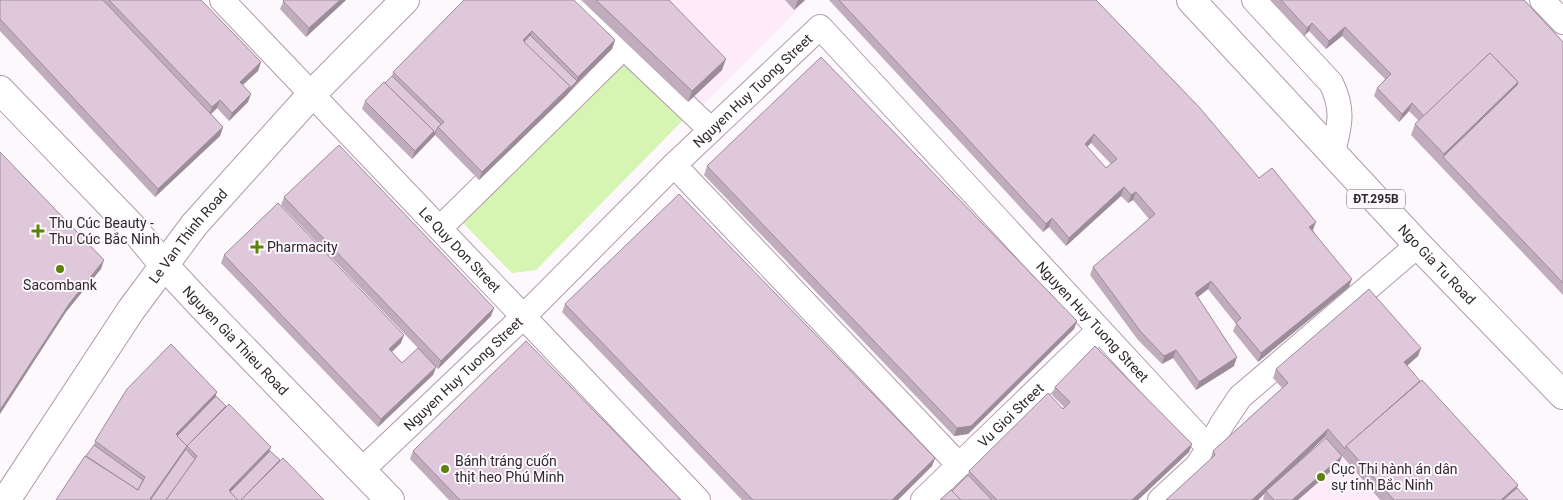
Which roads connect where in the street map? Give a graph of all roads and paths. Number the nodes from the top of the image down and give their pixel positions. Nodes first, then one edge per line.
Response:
1 (222, 0) edge
2 (405, 0) edge
3 (574, 0) edge
4 (1191, 0) edge
5 (1254, 0) edge
6 (1542, 0) edge
7 (1563, 22) edge
8 (624, 47) junction
9 (0, 90) edge
10 (311, 94) junction
11 (711, 130) junction
12 (1333, 152) junction
13 (674, 165) junction
14 (440, 228) junction
15 (1418, 245) junction
16 (164, 264) junction
17 (524, 316) junction
18 (1099, 330) junction
19 (1563, 395) edge
20 (1209, 448) junction
21 (959, 465) junction
22 (361, 471) junction
23 (6, 500) edge
24 (390, 500) edge
25 (698, 500) edge
26 (922, 500) edge
27 (1160, 500) edge

1 - 10 street, Le Quy Don Street
2 - 10 street, Le Van Thinh Road
3 - 8 street
4 - 12 street, Ngo Gia Tu Road / ĐT.295B
5 - 12 street
6 - 7 street
8 - 11 street
8 - 14 street
9 - 16 street, Nguyen Gia Thieu Road
10 - 14 street, Le Quy Don Street
10 - 16 street, Le Van Thinh Road
11 - 13 street, Nguyen Huy Tuong Street
11 - 18 street, Nguyen Huy Tuong Street
12 - 15 street, Ngo Gia Tu Road / ĐT.295B
13 - 17 street, Nguyen Huy Tuong Street
13 - 21 street
14 - 17 street, Le Quy Don Street
15 - 19 street, Ngo Gia Tu Road / ĐT.295B
15 - 20 street
16 - 22 street, Nguyen Gia Thieu Road
16 - 23 street, Le Van Thinh Road
17 - 22 street, Nguyen Huy Tuong Street
17 - 25 street, Le Quy Don Street
18 - 20 street, Nguyen Huy Tuong Street
18 - 21 street, Vu Gioi Street
20 - 27 street
21 - 26 street, Vu Gioi Street
22 - 24 street, Nguyen Gia Thieu Road

